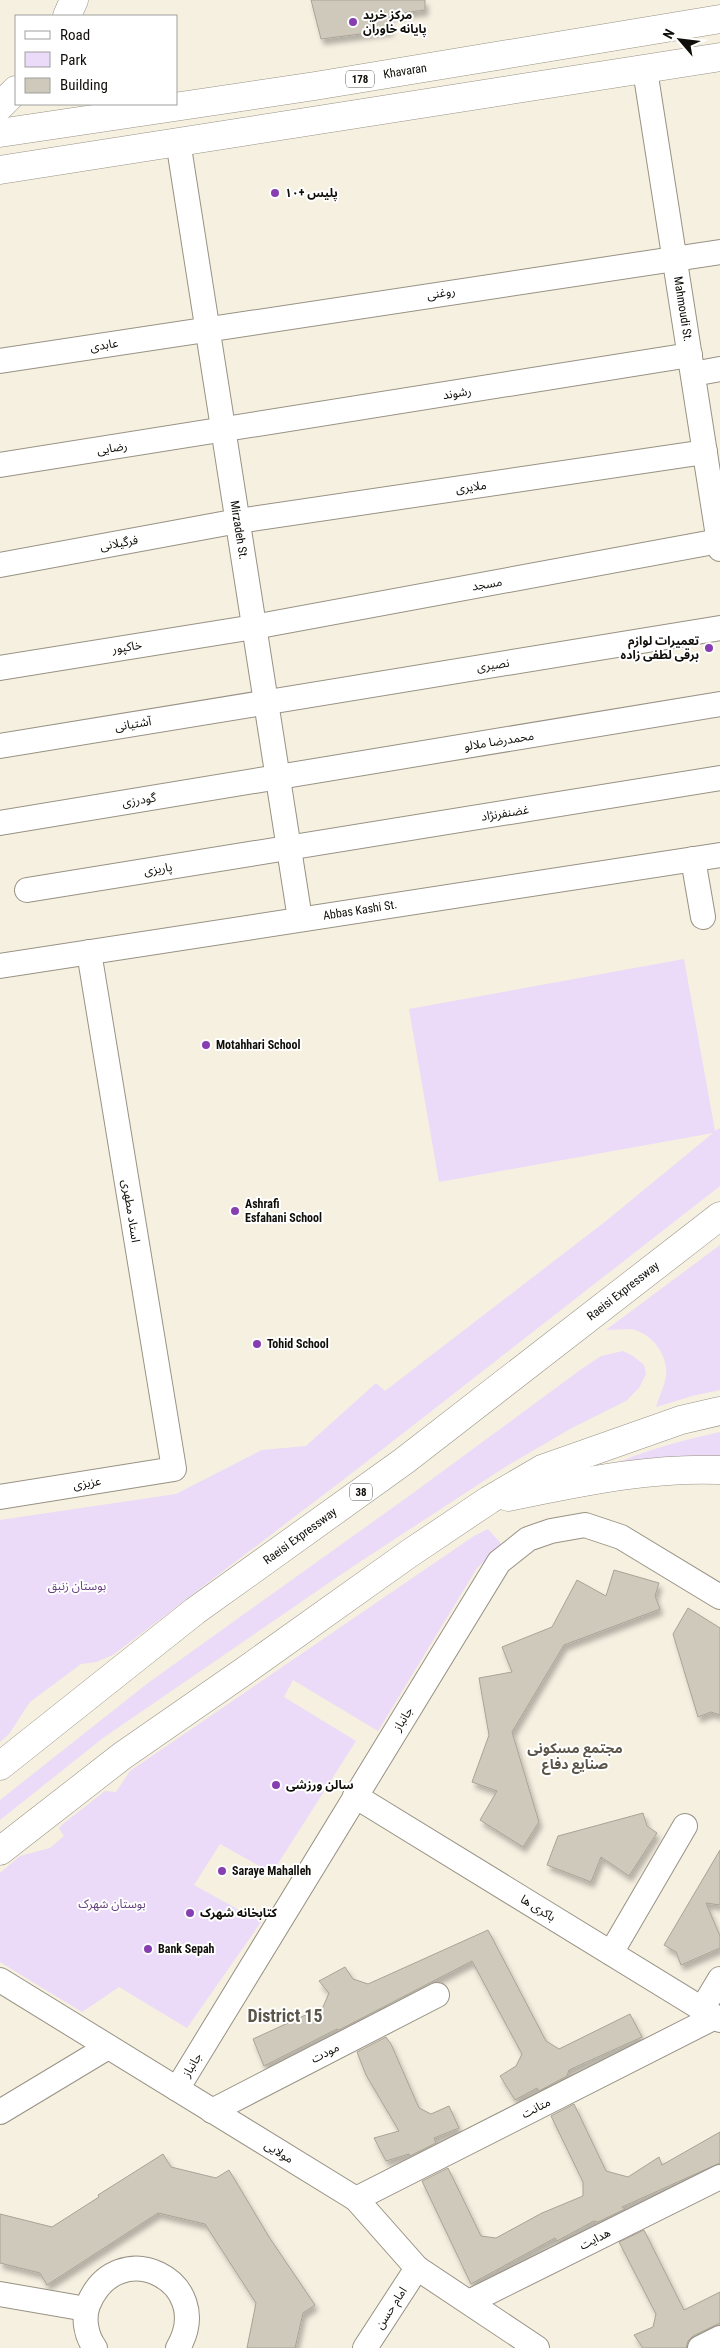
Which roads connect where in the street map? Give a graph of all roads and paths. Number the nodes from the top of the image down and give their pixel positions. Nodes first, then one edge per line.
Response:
1 (74, 0) edge
2 (67, 15) edge
3 (720, 19) edge
4 (720, 57) edge
5 (645, 70) junction
6 (15, 91) edge
7 (0, 106) edge
8 (0, 133) edge
9 (178, 141) junction
10 (0, 170) edge
11 (720, 252) edge
12 (675, 258) junction
13 (207, 328) junction
14 (0, 362) edge
15 (691, 365) junction
16 (720, 369) edge
17 (223, 430) junction
18 (705, 452) junction
19 (0, 466) edge
20 (715, 490) edge
21 (238, 522) junction
22 (719, 545) edge
23 (0, 565) edge
24 (254, 627) junction
25 (720, 628) edge
26 (0, 668) edge
27 (266, 701) junction
28 (720, 704) edge
29 (0, 746) edge
30 (278, 778) junction
31 (720, 778) edge
32 (0, 823) edge
33 (289, 849) junction
34 (720, 855) edge
35 (693, 859) junction
36 (26, 890) dead end
37 (704, 917) dead end
38 (300, 919) junction
39 (89, 952) junction
40 (0, 966) edge
41 (720, 1216) edge
42 (720, 1410) edge
43 (174, 1470) joint
44 (720, 1470) edge
45 (0, 1497) edge
46 (490, 1500) junction
47 (720, 1597) edge
48 (0, 1766) edge
49 (355, 1796) junction
50 (685, 1826) dead end
51 (0, 1851) edge
52 (611, 1953) junction
53 (720, 1979) edge
54 (0, 1980) edge
55 (437, 1995) dead end
56 (712, 2015) edge
57 (108, 2047) junction
58 (177, 2089) junction
59 (212, 2110) junction
60 (0, 2112) edge
61 (720, 2176) edge
62 (356, 2199) junction
63 (417, 2268) junction
64 (0, 2294) edge
65 (469, 2302) junction
66 (86, 2309) junction
67 (720, 2338) edge
68 (95, 2348) edge
69 (178, 2348) edge
70 (366, 2348) edge
71 (537, 2348) edge
72 (700, 2348) edge

1 - 2 main road
3 - 8 main road, Khavaran / 178
4 - 5 main road
5 - 9 main road
5 - 12 street, Mahmoudi St.
6 - 7 main road
9 - 10 main road
9 - 13 street, Mirzadeh St.
11 - 12 street, روغنی
12 - 13 street, روغنی
12 - 15 street, Mahmoudi St.
13 - 14 street, عابدی
13 - 17 street, Mirzadeh St.
15 - 16 street, رشوند
15 - 17 street, رشوند
15 - 18 street, Mahmoudi St.
17 - 19 street, رضایی
17 - 21 street, Mirzadeh St.
18 - 20 street, Mahmoudi St.
18 - 21 street, ملایری
20 - 22 street, Mahmoudi St.
21 - 23 street, فرگیلانی
21 - 24 street, Mirzadeh St.
22 - 24 street, مسجد
24 - 26 street, خاکپور
24 - 27 street, Mirzadeh St.
25 - 27 street, نصیری
27 - 29 street, آشتیانی
27 - 30 street, Mirzadeh St.
28 - 30 street, محمدرضا ملالو
30 - 32 street, گودرزی
30 - 33 street, Mirzadeh St.
31 - 33 street, غضنفرنژاد
33 - 36 street, پاریزی
33 - 38 street, Mirzadeh St.
34 - 35 street, Abbas Kashi St.
35 - 37 street
35 - 38 street, Abbas Kashi St.
38 - 39 street, Abbas Kashi St.
39 - 40 street, Abbas Kashi St.
39 - 43 street, استاد مطهری
41 - 48 main road, Raeisi Expressway / 38
42 - 46 main road
43 - 45 street, عزیزی
44 - 46 main road
46 - 51 main road
47 - 49 street, جانباز
49 - 52 street, باکری ها
49 - 58 street, جانباز
50 - 52 street
52 - 56 street, باکری ها
53 - 56 street
54 - 57 street, مولايی
55 - 59 street, مودت
56 - 62 street, متانت
57 - 58 street, مولايی
57 - 60 street
58 - 59 street, مولايی
59 - 62 street, مولايی
61 - 65 street, هدایت
62 - 63 street, مولايی
63 - 65 street, مولايی
63 - 70 street, امام حسن
64 - 66 street
65 - 71 street, مولايی
66 - 68 street
66 - 69 street
67 - 72 street

